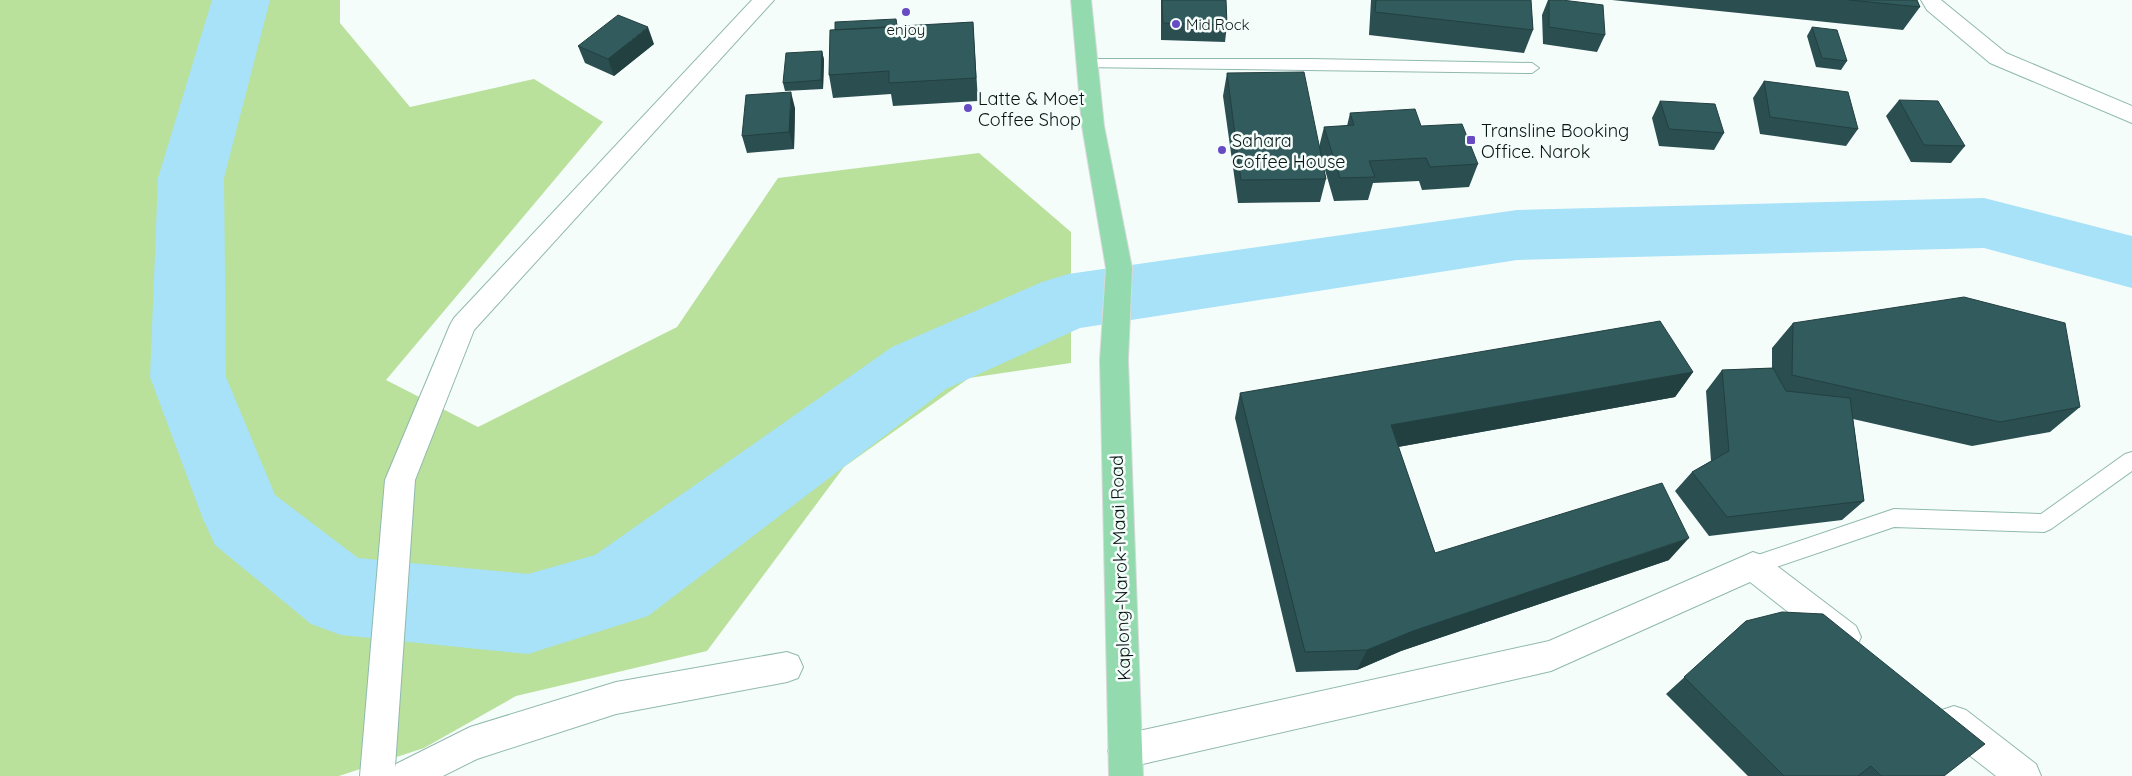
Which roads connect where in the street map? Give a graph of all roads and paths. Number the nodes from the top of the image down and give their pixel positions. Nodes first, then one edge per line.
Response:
1 (764, 0) edge
2 (1081, 0) edge
3 (1932, 0) edge
4 (1086, 64) junction
5 (1532, 68) dead end
6 (2132, 114) edge
7 (2132, 460) edge
8 (1753, 566) junction
9 (1869, 656) edge
10 (787, 668) dead end
11 (1931, 704) edge
12 (1125, 764) edge
13 (377, 776) edge
14 (408, 776) edge
15 (2024, 776) edge

1 - 13 street
2 - 4 highway
3 - 6 street
4 - 5 lane
4 - 12 highway, Kaplong-Narok-Maai Road
7 - 8 lane
8 - 9 street
8 - 12 street
10 - 14 street
11 - 15 street

